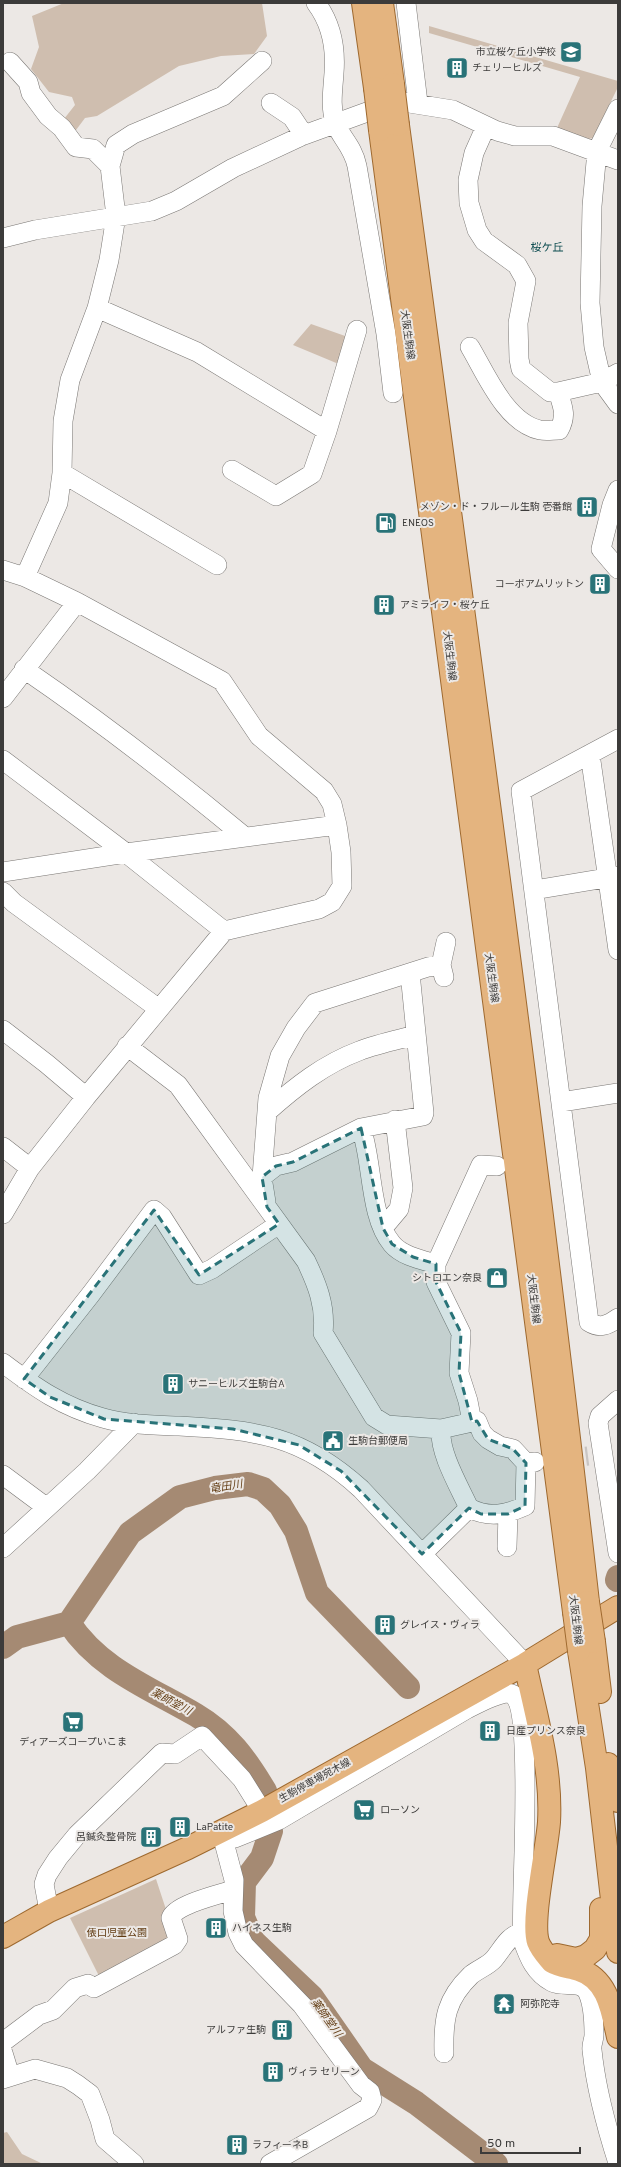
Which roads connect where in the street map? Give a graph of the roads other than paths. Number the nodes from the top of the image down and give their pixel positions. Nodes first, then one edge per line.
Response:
1 (316, 3) edge
2 (363, 3) edge
3 (382, 3) edge
4 (406, 3) edge
5 (262, 61) dead end
6 (10, 62) dead end
7 (384, 86) junction
8 (271, 103) dead end
9 (418, 103) junction
10 (618, 109) edge
11 (335, 123) junction
12 (486, 126) junction
13 (304, 135) junction
14 (597, 151) junction
15 (618, 160) edge
16 (110, 166) junction
17 (116, 216) junction
18 (3, 238) edge
19 (97, 308) junction
20 (357, 330) dead end
21 (470, 347) dead end
22 (610, 378) edge
23 (393, 392) dead end
24 (558, 392) junction
25 (618, 404) edge
26 (328, 431) junction
27 (232, 470) dead end
28 (62, 473) junction
29 (618, 490) edge
30 (217, 565) dead end
31 (618, 569) edge
32 (3, 570) edge
33 (25, 577) junction
34 (77, 602) junction
35 (24, 669) junction
36 (3, 698) edge
37 (618, 739) edge
38 (590, 754) junction
39 (3, 760) edge
40 (337, 825) junction
41 (245, 837) junction
42 (126, 852) junction
43 (3, 872) edge
44 (613, 877) edge
45 (534, 890) junction
46 (3, 892) edge
47 (224, 931) junction
48 (446, 942) dead end
49 (618, 950) edge
50 (410, 973) junction
51 (159, 1009) junction
52 (3, 1030) edge
53 (416, 1035) junction
54 (127, 1046) junction
55 (618, 1093) edge
56 (86, 1097) junction
57 (561, 1102) junction
58 (267, 1112) junction
59 (395, 1120) junction
60 (361, 1128) junction
61 (3, 1147) edge
62 (497, 1166) dead end
63 (30, 1168) junction
64 (262, 1177) junction
65 (267, 1207) junction
66 (3, 1214) edge
67 (279, 1224) junction
68 (383, 1228) junction
69 (436, 1264) junction
70 (618, 1318) edge
71 (3, 1363) edge
72 (24, 1379) junction
73 (618, 1400) edge
74 (472, 1422) junction
75 (134, 1423) junction
76 (440, 1429) junction
77 (618, 1464) edge
78 (3, 1475) edge
79 (608, 1480) junction
80 (46, 1508) junction
81 (468, 1508) junction
82 (508, 1514) junction
83 (507, 1546) dead end
84 (3, 1548) edge
85 (618, 1553) edge
86 (422, 1554) junction
87 (618, 1607) edge
88 (525, 1664) junction
89 (603, 1766) junction
90 (618, 1801) edge
91 (262, 1811) junction
92 (228, 1835) junction
93 (618, 1837) edge
94 (233, 1890) junction
95 (49, 1911) junction
96 (529, 1931) junction
97 (3, 1937) edge
98 (618, 1952) edge
99 (618, 2037) edge
100 (3, 2042) edge
101 (3, 2053) edge
102 (444, 2053) dead end
103 (6, 2078) edge
104 (618, 2163) edge
105 (134, 2164) edge
106 (270, 2164) edge

1 - 11 street
2 - 7 main road, 大阪生駒線
3 - 7 main road, 大阪生駒線
4 - 9 street
5 - 16 street
6 - 16 street
7 - 89 main road, 大阪生駒線, bridge
8 - 13 street
9 - 11 street
9 - 12 street
10 - 14 street
11 - 13 street
11 - 23 street
12 - 14 street
12 - 24 street
13 - 17 street
14 - 15 street
14 - 22 street
16 - 17 street
17 - 18 street
17 - 19 street
19 - 26 street
19 - 28 street
20 - 26 street
21 - 24 street
22 - 24 street
22 - 25 street
26 - 27 street
28 - 30 street
28 - 33 street
29 - 31 street
32 - 33 street
33 - 34 street
34 - 35 street
34 - 40 street
35 - 36 street
35 - 41 street
37 - 38 street
38 - 44 street
38 - 45 street
39 - 42 street
40 - 41 street
40 - 47 street
41 - 42 street
42 - 43 street
42 - 47 street
44 - 45 street
44 - 49 street
45 - 57 street
46 - 51 street
47 - 51 street
48 - 50 street
50 - 53 street
50 - 58 street
51 - 54 street
52 - 56 street
53 - 58 street
53 - 59 street
54 - 56 street
54 - 65 street
55 - 57 street
56 - 63 street
57 - 70 street
58 - 64 street
59 - 60 street
59 - 68 street
60 - 64 street
60 - 68 street
61 - 63 street
62 - 69 street
63 - 66 street
64 - 65 street
65 - 67 street
67 - 72 street
67 - 76 street
68 - 69 street
69 - 74 street
71 - 72 street
72 - 75 street
73 - 79 street
74 - 76 street
74 - 82 street
75 - 80 street
75 - 86 street
76 - 81 street
77 - 79 street
78 - 80 street
79 - 85 street
80 - 84 street
81 - 82 street
81 - 86 street
82 - 83 street
86 - 88 street
87 - 88 main road, 生駒停車場宛木線
88 - 91 main road, 生駒停車場宛木線
88 - 96 main road
89 - 90 main road
89 - 93 main road, 大阪生駒線
89 - 96 main road
89 - 98 main road, 大阪生駒線
91 - 92 main road, 生駒停車場宛木線
91 - 95 street
92 - 94 street
92 - 95 main road, 生駒停車場宛木線
92 - 96 street
94 - 100 street
94 - 106 street
95 - 97 main road, 生駒停車場宛木線
96 - 99 main road
96 - 102 street
96 - 104 street
101 - 103 street
103 - 105 street

